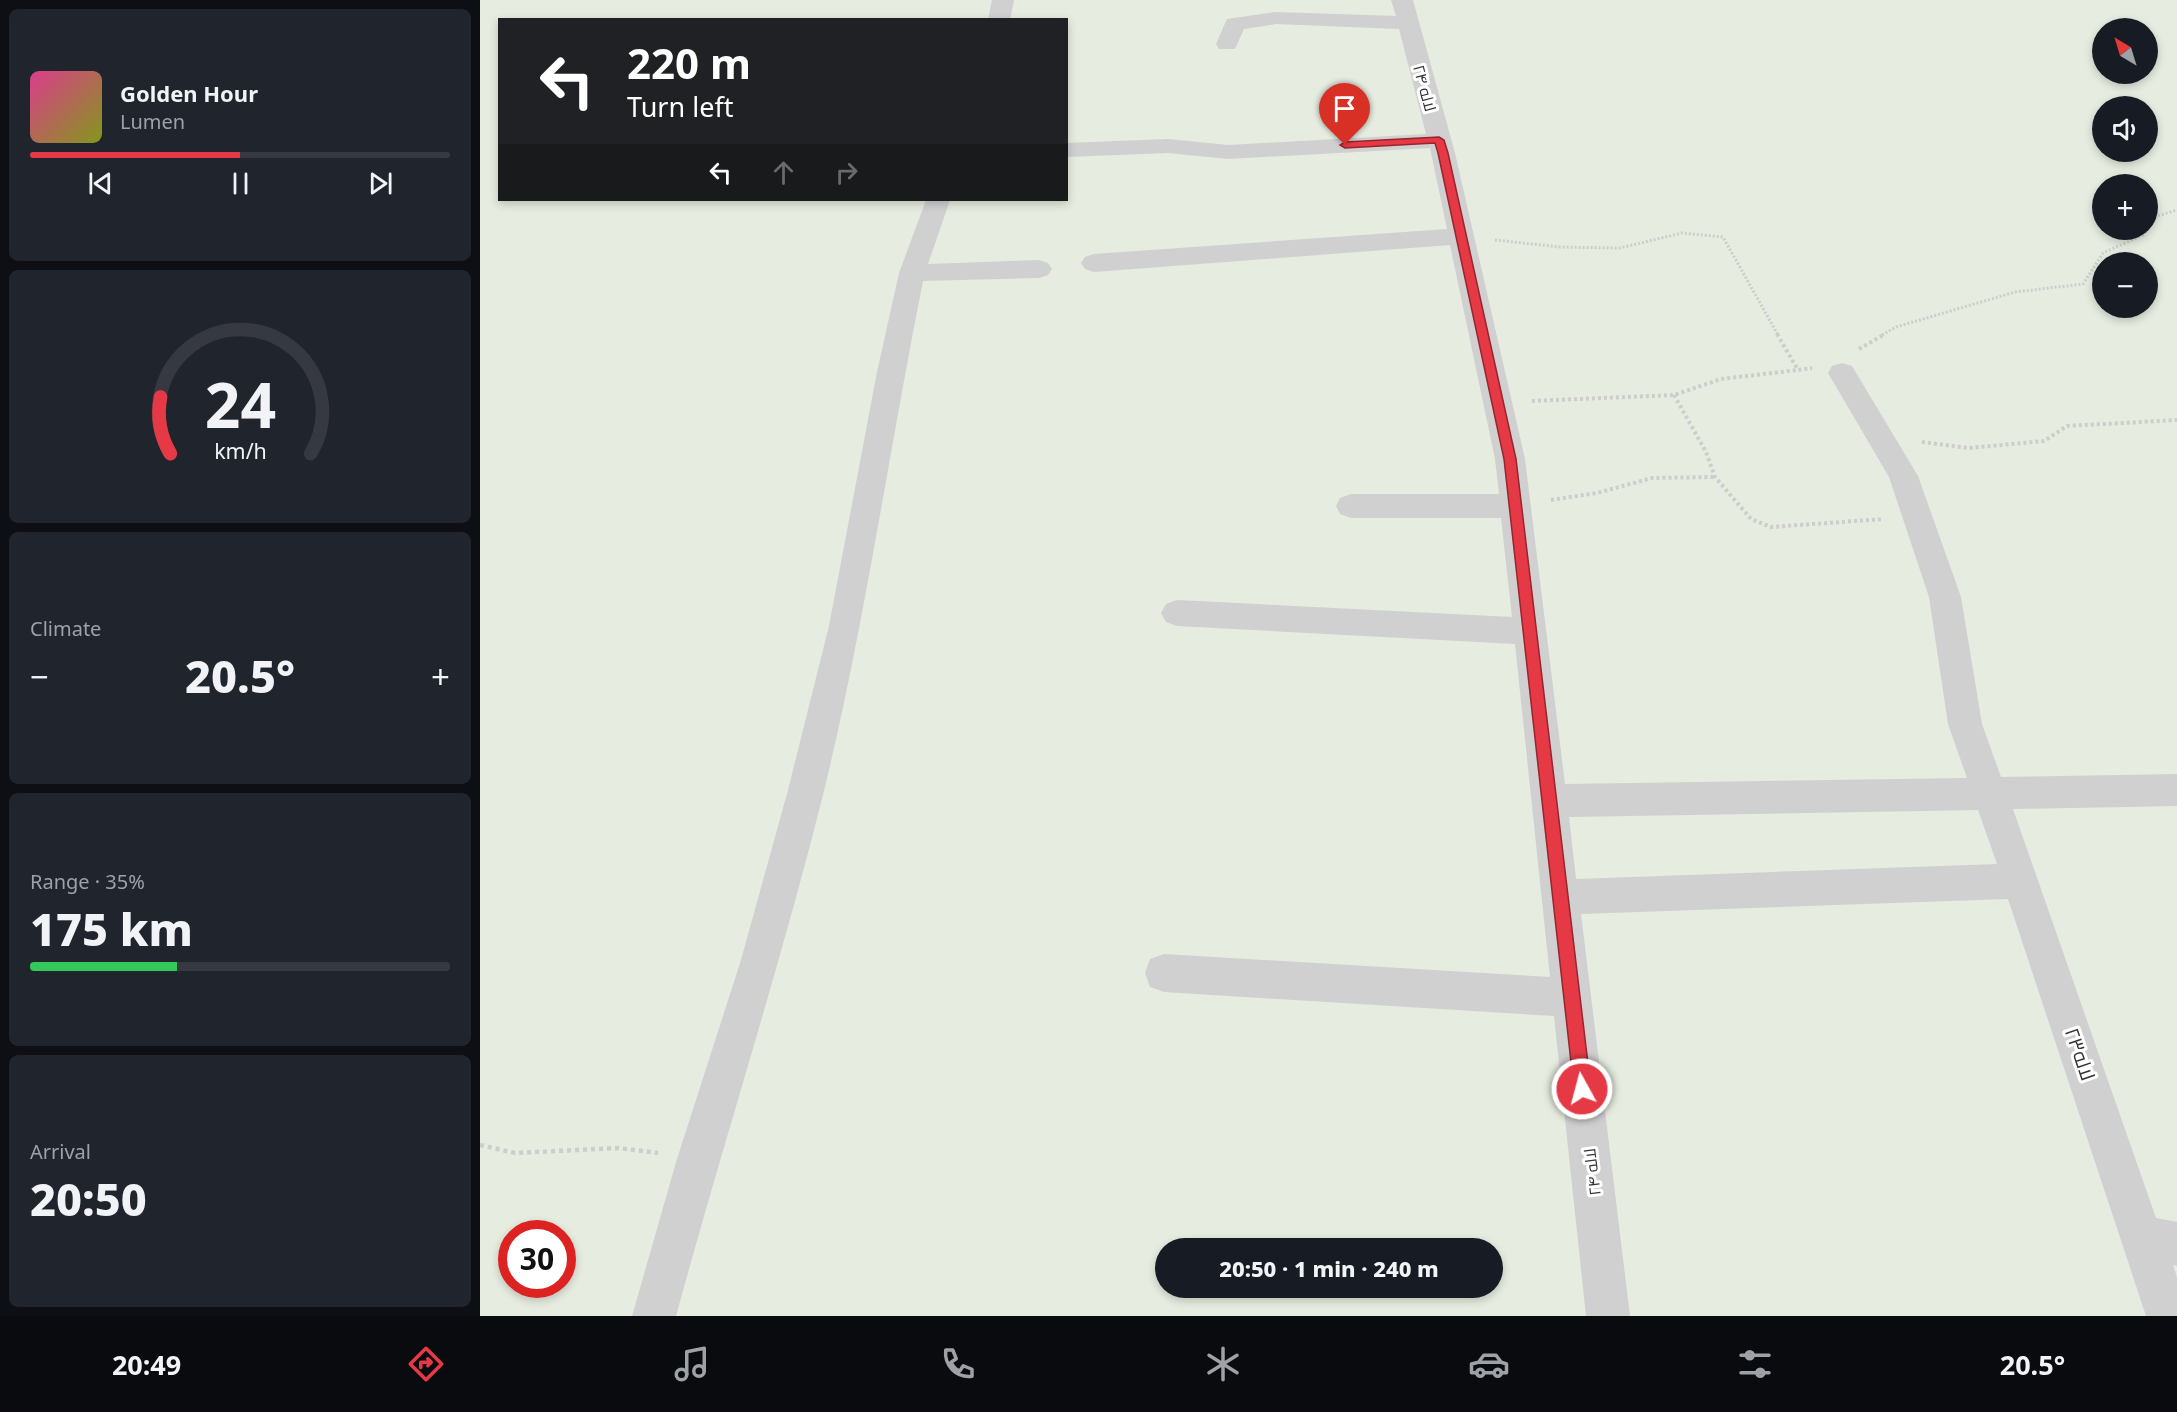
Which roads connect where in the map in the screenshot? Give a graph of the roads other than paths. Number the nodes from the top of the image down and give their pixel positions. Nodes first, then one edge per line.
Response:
1 (1003, 0) edge
2 (1405, 11) edge
3 (999, 18) edge
4 (1227, 44) dead end
5 (1439, 140) junction
6 (1068, 150) edge
7 (938, 201) edge
8 (1461, 236) junction
9 (1094, 263) dead end
10 (1039, 269) dead end
11 (912, 273) junction
12 (1842, 373) road end
13 (1351, 506) dead end
14 (1515, 506) junction
15 (1177, 613) dead end
16 (1530, 631) junction
17 (2177, 790) edge
18 (1988, 794) junction
19 (1549, 801) junction
20 (2021, 881) junction
21 (1561, 897) junction
22 (1164, 973) dead end
23 (1572, 998) junction
24 (2160, 1240) edge
25 (654, 1316) edge
26 (1608, 1316) edge
27 (2168, 1316) edge

1 - 3 street
2 - 4 street
2 - 5 street, لاله ۲۴
5 - 6 street
5 - 8 street, لاله ۲۴
7 - 11 street
8 - 9 street
8 - 14 street, لاله ۲۴
10 - 11 street
11 - 25 street
12 - 18 street, لاله۲۳
13 - 14 street
14 - 16 street, لاله ۲۴
15 - 16 street
16 - 19 street, لاله ۲۴
17 - 18 street
18 - 19 street
18 - 20 street, لاله۲۳
19 - 21 street, لاله ۲۴
20 - 21 street
20 - 24 street, لاله۲۳
21 - 23 street, لاله ۲۴
22 - 23 street
23 - 26 street, لاله ۲۴
24 - 27 street, لاله۲۳

